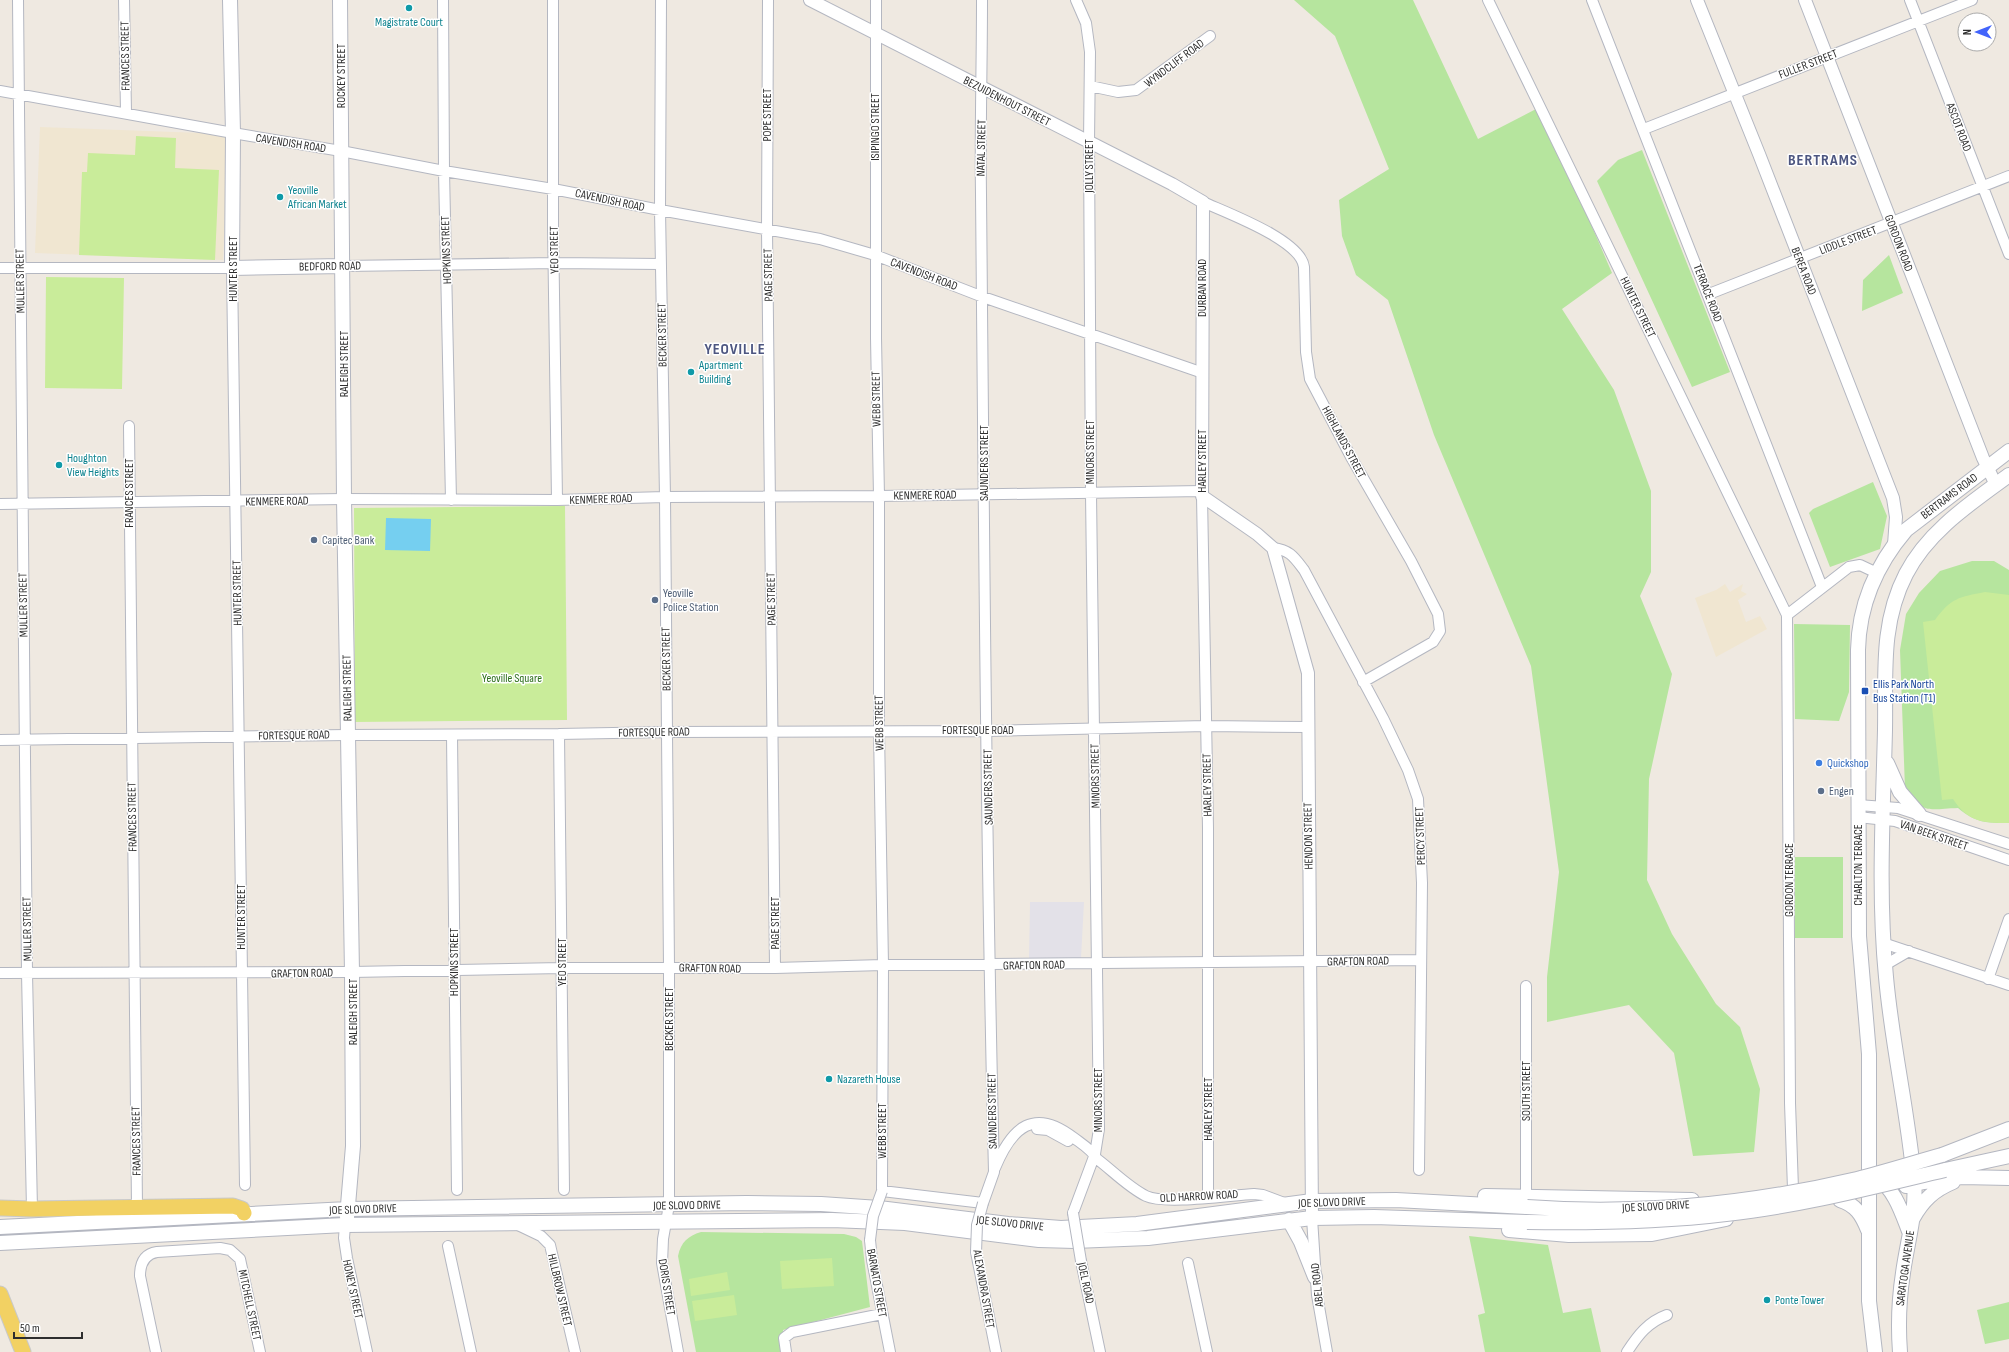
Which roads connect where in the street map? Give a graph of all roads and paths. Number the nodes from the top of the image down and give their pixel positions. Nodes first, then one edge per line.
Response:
1 (18, 0) edge
2 (124, 0) edge
3 (230, 0) edge
4 (340, 0) edge
5 (443, 0) edge
6 (553, 0) edge
7 (661, 0) edge
8 (768, 0) edge
9 (810, 0) edge
10 (876, 0) edge
11 (982, 0) edge
12 (1076, 0) edge
13 (1488, 0) edge
14 (1592, 0) edge
15 (1696, 0) edge
16 (1805, 0) edge
17 (1910, 0) edge
18 (1972, 0) edge
19 (1918, 22) junction
20 (876, 34) junction
21 (1210, 36) dead end
22 (1827, 57) junction
23 (1090, 86) junction
24 (982, 88) junction
25 (0, 91) edge
26 (1734, 93) junction
27 (19, 94) junction
28 (126, 112) junction
29 (1644, 129) junction
30 (233, 133) junction
31 (1089, 142) junction
32 (341, 151) junction
33 (444, 171) junction
34 (2009, 176) edge
35 (1982, 186) junction
36 (554, 189) junction
37 (1203, 202) junction
38 (660, 210) junction
39 (1892, 223) junction
40 (767, 230) junction
41 (2009, 254) edge
42 (875, 255) junction
43 (1799, 259) junction
44 (554, 263) junction
45 (446, 264) junction
46 (661, 264) junction
47 (343, 266) junction
48 (0, 268) edge
49 (20, 268) junction
50 (232, 268) junction
51 (1709, 294) junction
52 (983, 297) junction
53 (1090, 335) junction
54 (1203, 373) junction
55 (129, 426) dead end
56 (2009, 451) edge
57 (1987, 467) junction
58 (2009, 475) edge
59 (1996, 485) junction
60 (1091, 493) junction
61 (984, 494) junction
62 (1202, 494) junction
63 (879, 496) junction
64 (665, 497) junction
65 (770, 497) junction
66 (344, 499) junction
67 (451, 500) junction
68 (557, 500) junction
69 (235, 502) junction
70 (130, 503) junction
71 (0, 504) edge
72 (22, 504) junction
73 (1894, 545) junction
74 (1273, 548) junction
75 (1917, 556) joint
76 (1877, 573) junction
77 (1822, 587) junction
78 (1787, 615) junction
79 (1363, 682) junction
80 (1206, 726) junction
81 (1308, 727) junction
82 (1094, 729) junction
83 (773, 731) junction
84 (879, 731) junction
85 (987, 731) junction
86 (667, 732) junction
87 (559, 734) junction
88 (347, 735) junction
89 (452, 735) junction
90 (239, 736) junction
91 (132, 738) junction
92 (0, 740) edge
93 (25, 740) junction
94 (1884, 757) junction
95 (1858, 811) junction
96 (1883, 812) junction
97 (1919, 814) junction
98 (2009, 844) edge
99 (2009, 860) edge
100 (2009, 919) edge
101 (1883, 943) junction
102 (1909, 951) junction
103 (1421, 960) junction
104 (1310, 962) junction
105 (1208, 963) junction
106 (1097, 964) junction
107 (883, 965) junction
108 (989, 965) junction
109 (1885, 965) junction
110 (669, 967) junction
111 (562, 968) junction
112 (776, 968) junction
113 (454, 970) junction
114 (352, 972) junction
115 (0, 973) edge
116 (27, 973) junction
117 (241, 973) junction
118 (134, 974) junction
119 (1988, 979) junction
120 (2009, 985) edge
121 (1526, 986) dead end
122 (2009, 1129) edge
123 (1095, 1156) junction
124 (2009, 1156) edge
125 (1419, 1170) dead end
126 (994, 1172) junction
127 (1870, 1175) junction
128 (1962, 1177) junction
129 (2009, 1178) edge
130 (1914, 1185) junction
131 (245, 1186) dead end
132 (1793, 1189) junction
133 (457, 1190) dead end
134 (564, 1190) dead end
135 (1889, 1190) junction
136 (882, 1191) junction
137 (1870, 1193) junction
138 (1208, 1197) junction
139 (1840, 1200) junction
140 (1312, 1201) junction
141 (1527, 1202) junction
142 (983, 1203) junction
143 (1288, 1204) junction
144 (669, 1205) junction
145 (137, 1207) junction
146 (0, 1208) edge
147 (32, 1209) junction
148 (348, 1209) junction
149 (244, 1213) junction
150 (1072, 1213) joint
151 (1312, 1218) junction
152 (1288, 1220) junction
153 (666, 1222) junction
154 (1484, 1222) junction
155 (516, 1224) junction
156 (345, 1225) junction
157 (0, 1227) edge
158 (1910, 1227) junction
159 (1869, 1232) junction
160 (0, 1243) edge
161 (448, 1246) dead end
162 (1188, 1263) dead end
163 (1315, 1277) junction
164 (0, 1294) edge
165 (882, 1314) junction
166 (1667, 1315) dead end
167 (23, 1352) edge
168 (156, 1352) edge
169 (260, 1352) edge
170 (367, 1352) edge
171 (471, 1352) edge
172 (575, 1352) edge
173 (678, 1352) edge
174 (786, 1352) edge
175 (890, 1352) edge
176 (996, 1352) edge
177 (1100, 1352) edge
178 (1207, 1352) edge
179 (1327, 1352) edge
180 (1627, 1352) edge
181 (1875, 1352) edge
182 (1900, 1352) edge

1 - 27 street, MULLER STREET
2 - 28 street, FRANCES STREET
3 - 30 main road, HUNTER STREET
4 - 32 main road, ROCKEY STREET
5 - 33 street, HOPKINS STREET
6 - 36 street, YEO STREET
7 - 38 street, BECKER STREET
8 - 40 street, POPE STREET
9 - 20 street, BEZUIDENHOUT STREET
10 - 20 street, ISIPINGO STREET
11 - 24 street, NATAL STREET
12 - 23 street, JOLLY STREET
13 - 78 street, HUNTER STREET
14 - 29 street, TERRACE ROAD
15 - 26 street, BEREA ROAD
16 - 22 street, GORDON ROAD
17 - 19 street, ASCOT ROAD
18 - 19 street, FULLER STREET
19 - 22 street, FULLER STREET
19 - 35 street, ASCOT ROAD
20 - 24 street, BEZUIDENHOUT STREET
20 - 42 street, ISIPINGO STREET
21 - 23 street, WYNDCLIFF ROAD
22 - 26 street, FULLER STREET
22 - 39 street, GORDON ROAD
23 - 31 street, JOLLY STREET
24 - 31 street, BEZUIDENHOUT STREET
24 - 52 street, NATAL STREET
25 - 27 street, CAVENDISH ROAD
26 - 29 street, FULLER STREET
26 - 43 street, BEREA ROAD
27 - 28 street, CAVENDISH ROAD
27 - 49 street, MULLER STREET
28 - 30 street, CAVENDISH ROAD
29 - 51 street, TERRACE ROAD
30 - 32 street, CAVENDISH ROAD
30 - 50 main road, HUNTER STREET
31 - 37 street, BEZUIDENHOUT STREET
31 - 53 street, JOLLY STREET
32 - 33 street, CAVENDISH ROAD
32 - 47 main road, RALEIGH STREET
33 - 36 street, CAVENDISH ROAD
33 - 45 street, HOPKINS STREET
34 - 35 street, LIDDLE STREET
35 - 39 street, LIDDLE STREET
35 - 41 street, ASCOT ROAD
36 - 38 street, CAVENDISH ROAD
36 - 44 street, YEO STREET
37 - 54 street, DURBAN ROAD
37 - 79 street, HIGHLANDS STREET
38 - 40 street, CAVENDISH ROAD
38 - 46 street, BECKER STREET
39 - 43 street, LIDDLE STREET
39 - 57 street, GORDON ROAD
40 - 42 street, CAVENDISH ROAD
40 - 65 street, PAGE STREET
42 - 52 street, CAVENDISH ROAD
42 - 63 street, WEBB STREET
43 - 51 street, LIDDLE STREET
43 - 73 street, BEREA ROAD
44 - 45 street, BEDFORD ROAD
44 - 46 street, BEDFORD ROAD
44 - 68 street, YEO STREET
45 - 47 street, BEDFORD ROAD
45 - 67 street, HOPKINS STREET
46 - 64 street, BECKER STREET
47 - 50 main road, BEDFORD ROAD
47 - 66 main road, RALEIGH STREET
48 - 49 street, BEDFORD ROAD
49 - 50 street, BEDFORD ROAD
49 - 72 street, MULLER STREET
50 - 69 street, HUNTER STREET
51 - 77 street, TERRACE ROAD
52 - 53 street, CAVENDISH ROAD
52 - 61 street, SAUNDERS STREET
53 - 54 street, CAVENDISH ROAD
53 - 60 street, MINORS STREET
54 - 62 street, HARLEY STREET
55 - 70 street, FRANCES STREET
56 - 57 main road, BERTRAMS ROAD
57 - 59 street, GORDON ROAD
57 - 73 main road, BERTRAMS ROAD
58 - 59 main road, BERTRAMS ROAD
59 - 75 main road, BERTRAMS ROAD
60 - 61 street, KENMERE ROAD
60 - 62 street, KENMERE ROAD
60 - 82 street, MINORS STREET
61 - 63 street, KENMERE ROAD
61 - 85 street, SAUNDERS STREET
62 - 74 street
62 - 80 street, HARLEY STREET
63 - 65 street, KENMERE ROAD
63 - 84 street, WEBB STREET
64 - 65 street, KENMERE ROAD
64 - 68 street, KENMERE ROAD
64 - 86 street, BECKER STREET
65 - 83 street, PAGE STREET
66 - 67 street, KENMERE ROAD
66 - 69 street, KENMERE ROAD
66 - 88 main road, RALEIGH STREET
67 - 68 street, KENMERE ROAD
69 - 70 street, KENMERE ROAD
69 - 90 street, HUNTER STREET
70 - 72 street, KENMERE ROAD
70 - 91 street, FRANCES STREET
71 - 72 street, KENMERE ROAD
72 - 93 street, MULLER STREET
73 - 76 main road, CHARLTON TERRACE
74 - 79 street, PERCY STREET
74 - 81 street, HENDON STREET
75 - 94 main road, CHARLTON TERRACE
76 - 77 street
76 - 95 main road, CHARLTON TERRACE
77 - 78 street
78 - 132 street, GORDON TERRACE
79 - 103 street, PERCY STREET
80 - 81 street, FORTESQUE ROAD
80 - 82 street, FORTESQUE ROAD
80 - 105 street, HARLEY STREET
81 - 104 street, HENDON STREET
82 - 85 street, FORTESQUE ROAD
82 - 106 street, MINORS STREET
83 - 84 street, FORTESQUE ROAD
83 - 86 street, FORTESQUE ROAD
83 - 112 street, PAGE STREET
84 - 85 street, FORTESQUE ROAD
84 - 107 street, WEBB STREET
85 - 108 street, SAUNDERS STREET
86 - 87 street, FORTESQUE ROAD
86 - 110 street, BECKER STREET
87 - 89 street, FORTESQUE ROAD
87 - 111 street, YEO STREET
88 - 89 street, FORTESQUE ROAD
88 - 90 street, FORTESQUE ROAD
88 - 114 main road, RALEIGH STREET
89 - 113 street, HOPKINS STREET
90 - 91 street, FORTESQUE ROAD
90 - 117 street, HUNTER STREET
91 - 93 street, FORTESQUE ROAD
91 - 118 street, FRANCES STREET
92 - 93 street, FORTESQUE ROAD
93 - 116 street, MULLER STREET
94 - 96 main road, CHARLTON TERRACE
94 - 97 main road
95 - 96 street, VAN BEEK STREET
95 - 127 main road, CHARLTON TERRACE
96 - 97 street, VAN BEEK STREET
96 - 99 street, VAN BEEK STREET
96 - 101 main road, CHARLTON TERRACE
97 - 98 street, VAN BEEK STREET
100 - 119 street
101 - 102 street
101 - 109 main road, CHARLTON TERRACE
102 - 109 street
102 - 119 street
103 - 104 street, GRAFTON ROAD
103 - 125 street, PERCY STREET
104 - 105 street, GRAFTON ROAD
104 - 140 street, HENDON STREET
105 - 106 street, GRAFTON ROAD
105 - 138 street, HARLEY STREET
106 - 108 street, GRAFTON ROAD
106 - 123 street, MINORS STREET
107 - 108 street, GRAFTON ROAD
107 - 112 street, GRAFTON ROAD
107 - 136 street, WEBB STREET
108 - 126 street, SAUNDERS STREET
109 - 130 main road, CHARLTON TERRACE
110 - 111 street, GRAFTON ROAD
110 - 112 street, GRAFTON ROAD
110 - 144 street, BECKER STREET
111 - 113 street, GRAFTON ROAD
111 - 134 street, YEO STREET
113 - 114 street, GRAFTON ROAD
113 - 133 street, HOPKINS STREET
114 - 117 street, GRAFTON ROAD
114 - 148 main road, RALEIGH STREET
115 - 116 street, GRAFTON ROAD
116 - 118 street, GRAFTON ROAD
116 - 147 street, MULLER STREET
117 - 118 street, GRAFTON ROAD
117 - 131 street, HUNTER STREET
118 - 145 street, FRANCES STREET
119 - 120 street
121 - 141 street, SOUTH STREET
122 - 141 main road, JOE SLOVO DRIVE, bridge
123 - 126 street, OLD HARROW ROAD
123 - 138 street, OLD HARROW ROAD
123 - 150 street, MINORS STREET
124 - 154 main road, JOE SLOVO DRIVE, bridge
126 - 142 street, SAUNDERS STREET
127 - 132 main road
127 - 135 main road
127 - 137 main road, CHARLTON TERRACE
128 - 129 main road
128 - 130 main road
128 - 158 main road
130 - 135 main road
130 - 158 main road, SARATOGA AVENUE
132 - 141 main road
135 - 137 main road
135 - 158 main road
136 - 142 street
136 - 165 street, BARNATO STREET, bridge
137 - 139 main road
137 - 159 main road
138 - 143 street, OLD HARROW ROAD
139 - 154 main road
139 - 159 main road
140 - 141 main road, JOE SLOVO DRIVE
140 - 143 main road, JOE SLOVO DRIVE
140 - 151 street, HENDON STREET
142 - 176 street, ALEXANDRA STREET, bridge
143 - 144 main road, JOE SLOVO DRIVE
144 - 148 main road, JOE SLOVO DRIVE
144 - 153 street, BECKER STREET
145 - 147 main road
145 - 149 main road
146 - 147 main road
148 - 149 main road, JOE SLOVO DRIVE
148 - 156 main road, RALEIGH STREET
149 - 157 main road, JOE SLOVO DRIVE
150 - 177 street, JOEL ROAD, bridge
151 - 152 main road, JOE SLOVO DRIVE
151 - 154 main road, JOE SLOVO DRIVE
151 - 163 street, ABEL ROAD
152 - 153 main road, JOE SLOVO DRIVE
152 - 163 main road
153 - 155 main road, JOE SLOVO DRIVE
153 - 173 street, DORIS STREET
155 - 156 main road, JOE SLOVO DRIVE
155 - 172 street, HILLBROW STREET
156 - 160 main road, JOE SLOVO DRIVE
156 - 170 street, HONEY STREET
158 - 182 main road, SARATOGA AVENUE
159 - 181 main road
161 - 171 street
162 - 178 street
163 - 179 street, ABEL ROAD
164 - 167 main road
165 - 174 street
165 - 175 street, BARNATO STREET
166 - 180 street
168 - 169 street, MITCHELL STREET

